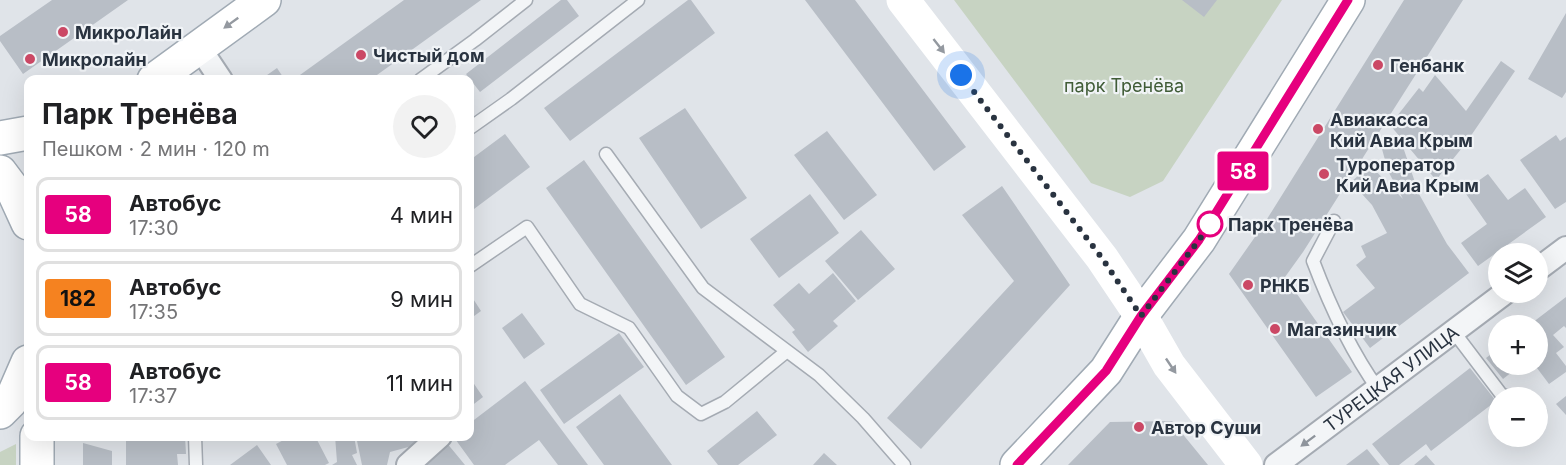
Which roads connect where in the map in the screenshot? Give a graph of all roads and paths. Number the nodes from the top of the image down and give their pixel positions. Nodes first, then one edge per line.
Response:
1 (264, 0) edge
2 (526, 0) edge
3 (638, 0) edge
4 (903, 0) edge
5 (1348, 0) edge
6 (199, 47) junction
7 (161, 75) edge
8 (218, 75) edge
9 (427, 75) edge
10 (474, 125) edge
11 (24, 134) edge
12 (0, 138) edge
13 (606, 154) dead end
14 (0, 172) edge
15 (24, 214) edge
16 (1334, 221) dead end
17 (1563, 255) edge
18 (474, 263) edge
19 (1548, 263) edge
20 (1492, 303) edge
21 (1141, 316) junction
22 (1454, 332) junction
23 (788, 351) junction
24 (24, 371) edge
25 (1496, 387) edge
26 (1378, 389) junction
27 (0, 412) edge
28 (195, 441) edge
29 (434, 441) edge
30 (196, 465) edge
31 (408, 465) edge
32 (904, 465) edge
33 (1017, 465) edge
34 (1246, 465) edge
35 (1276, 465) edge

1 -> 6 main road
2 - 9 lane
3 - 10 lane
4 -> 21 main road
5 - 21 main road
6 - 7 main road
6 - 8 street
11 - 12 main road
13 - 23 lane
14 - 15 main road
16 - 26 lane
17 - 19 street
18 - 23 lane
20 - 22 street, ТУРЕЦКАЯ УЛИЦА
21 - 33 main road
21 -> 34 main road
22 - 25 lane
22 - 26 street, ТУРЕЦКАЯ УЛИЦА
23 - 32 lane
24 - 27 main road
26 -> 35 street, ТУРЕЦКАЯ УЛИЦА
28 - 30 lane
29 - 31 street

